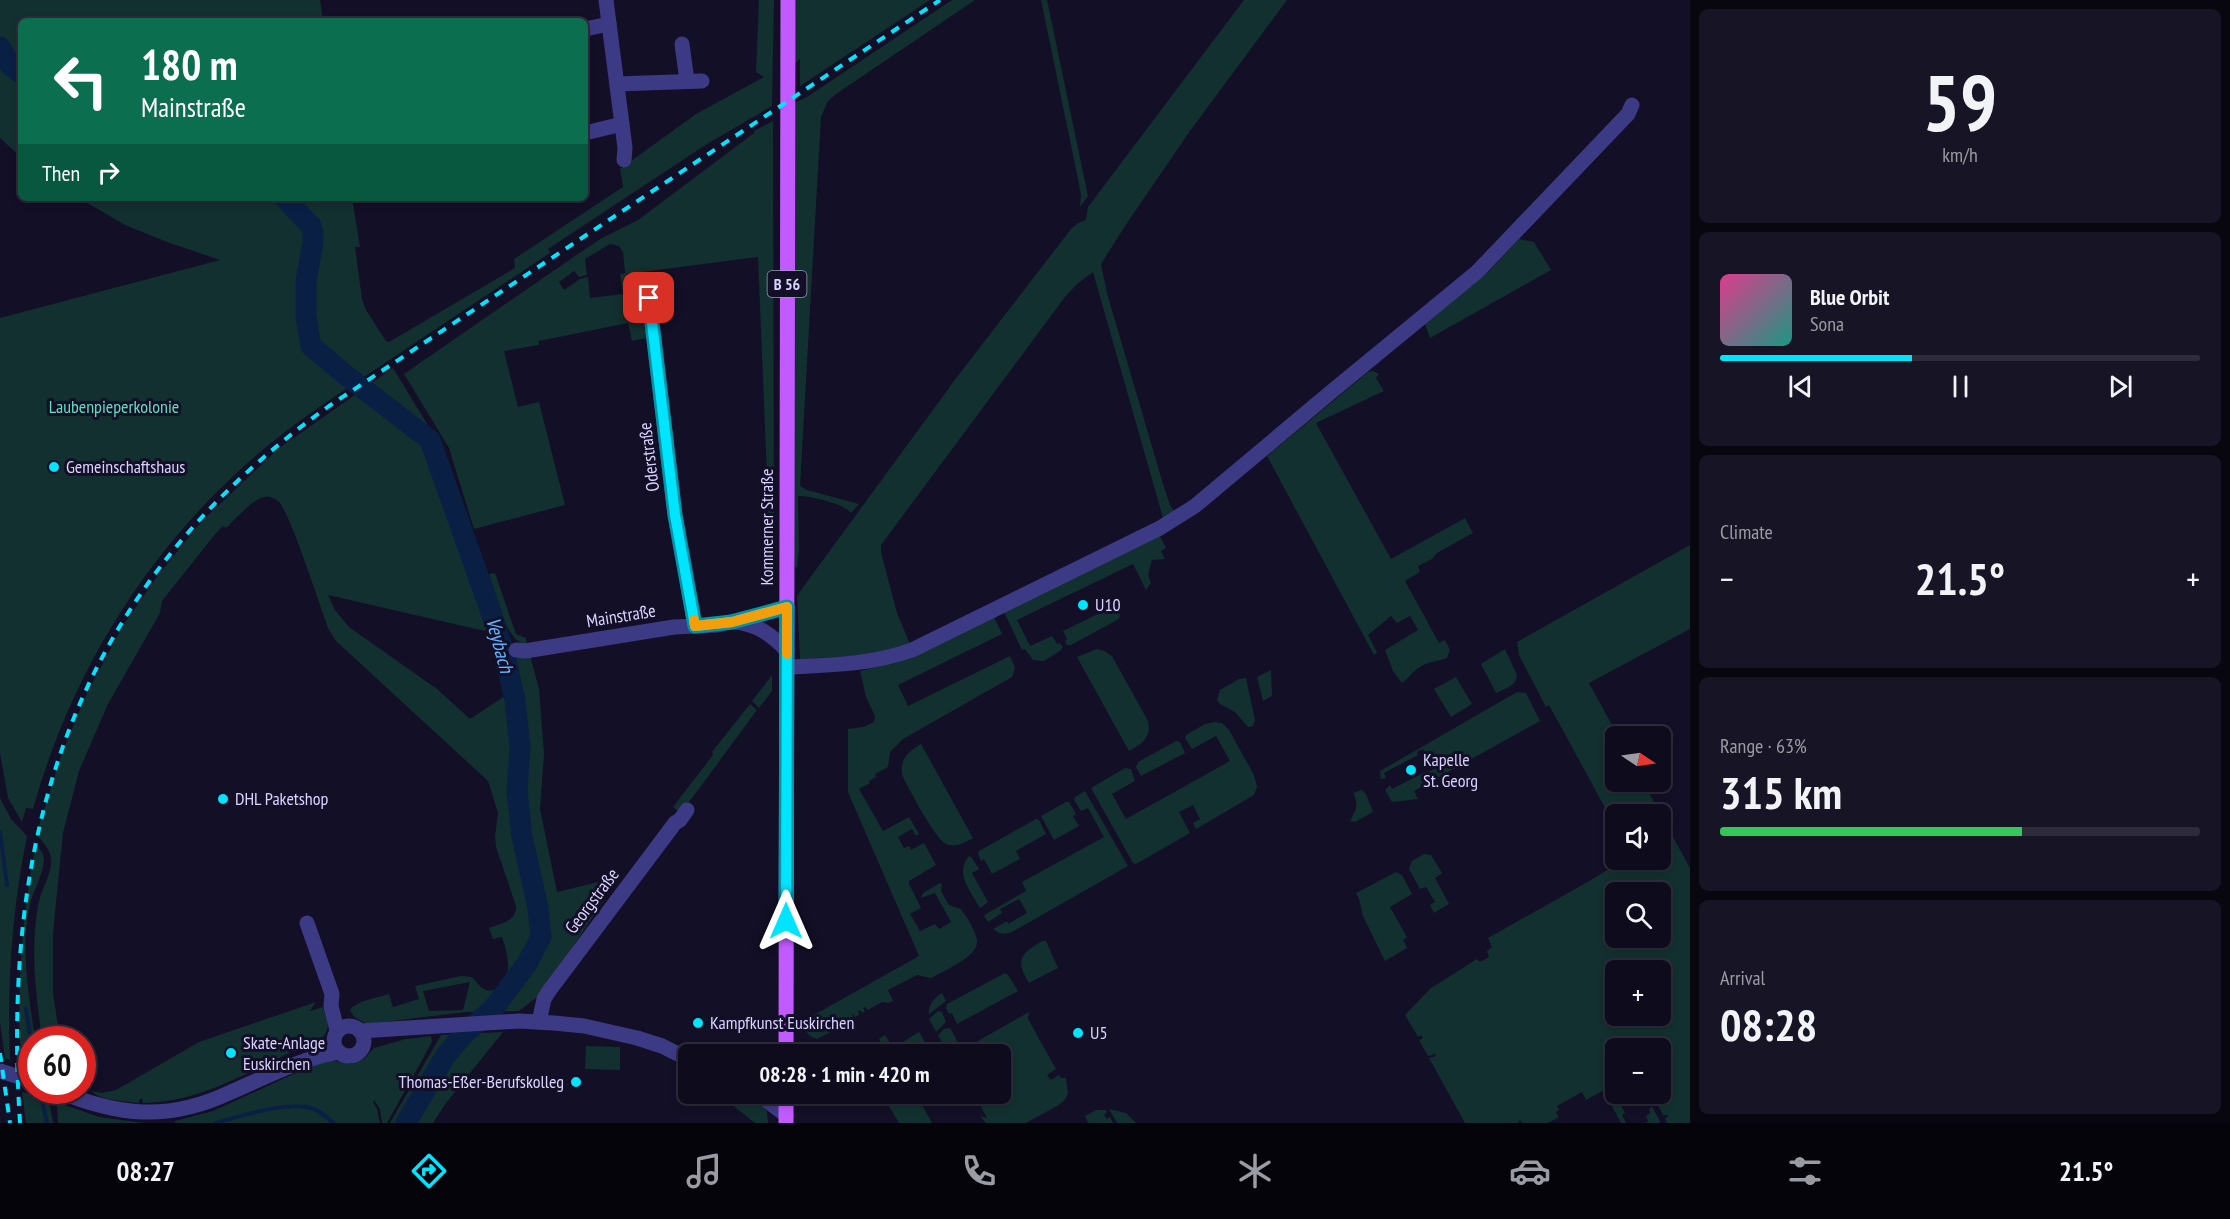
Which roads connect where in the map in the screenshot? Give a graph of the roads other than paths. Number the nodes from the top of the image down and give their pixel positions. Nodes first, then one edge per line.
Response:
1 (606, 0) edge
2 (788, 0) edge
3 (609, 24) junction
4 (588, 28) edge
5 (682, 44) dead end
6 (617, 84) junction
7 (1632, 105) dead end
8 (622, 124) junction
9 (588, 132) edge
10 (624, 160) dead end
11 (643, 284) dead end
12 (787, 607) junction
13 (732, 622) junction
14 (695, 626) junction
15 (516, 650) dead end
16 (787, 651) junction
17 (788, 667) junction
18 (687, 810) dead end
19 (307, 923) dead end
20 (539, 1022) junction
21 (347, 1037) junction
22 (786, 1044) edge
23 (678, 1054) edge
24 (0, 1071) edge
25 (18, 1077) edge
26 (93, 1104) edge
27 (769, 1104) edge
28 (786, 1119) edge

1 - 3 street
2 - 12 main road, Kommerner Straße / B 56
3 - 4 street
3 - 6 street
5 - 6 street
6 - 8 street
7 - 17 street
8 - 9 street
8 - 10 street
11 - 14 street, Oderstraße
12 - 13 street, Mainstraße
12 - 16 main road, Kommerner Straße / B 56
13 - 14 street, Mainstraße
13 - 16 street, Mainstraße
14 - 15 street, Mainstraße
16 - 17 main road, Kommerner Straße / B 56
17 - 22 main road, Kommerner Straße / B 56
18 - 20 street, Georgstraße
19 - 21 street
20 - 21 street
20 - 23 street
21 - 26 street
24 - 25 street
27 - 28 street

